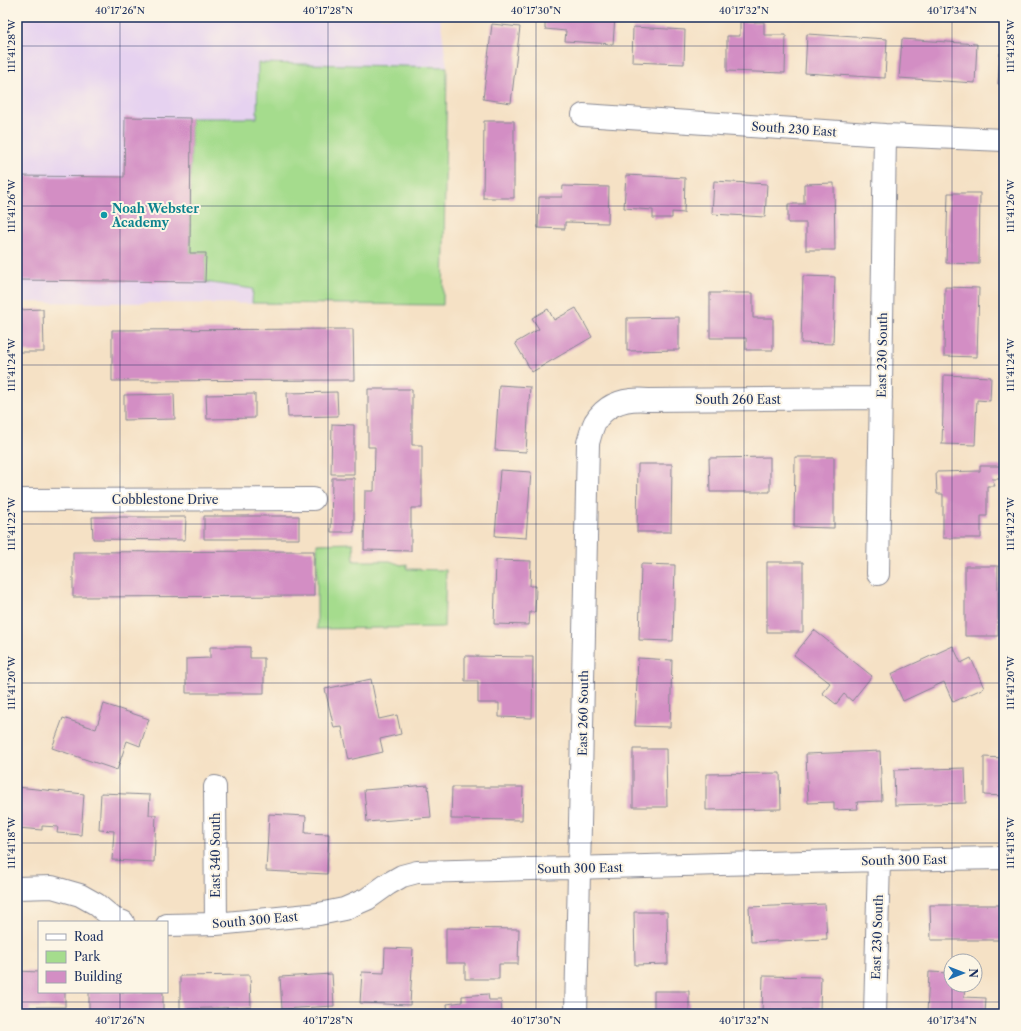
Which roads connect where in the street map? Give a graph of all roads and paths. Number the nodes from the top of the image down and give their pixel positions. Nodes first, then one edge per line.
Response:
1 (583, 115) dead end
2 (885, 135) junction
3 (1004, 140) edge
4 (881, 398) junction
5 (600, 415) joint
6 (313, 499) dead end
7 (17, 500) edge
8 (878, 574) dead end
9 (215, 787) dead end
10 (1004, 858) edge
11 (879, 860) junction
12 (580, 868) junction
13 (17, 888) edge
14 (120, 921) edge
15 (216, 924) junction
16 (168, 925) edge
17 (576, 1014) edge
18 (875, 1014) edge

1 - 2 street, South 230 East
2 - 3 street, South 230 East
2 - 4 street, East 230 South
4 - 5 street, South 260 East
4 - 8 street, East 230 South
5 - 12 street, East 260 South
6 - 7 street, Cobblestone Drive
9 - 15 street, East 340 South
10 - 11 street, South 300 East
11 - 12 street, South 300 East
11 - 18 street, East 230 South
12 - 15 street, South 300 East
12 - 17 street, East 260 South
13 - 14 street
15 - 16 street, South 300 East

